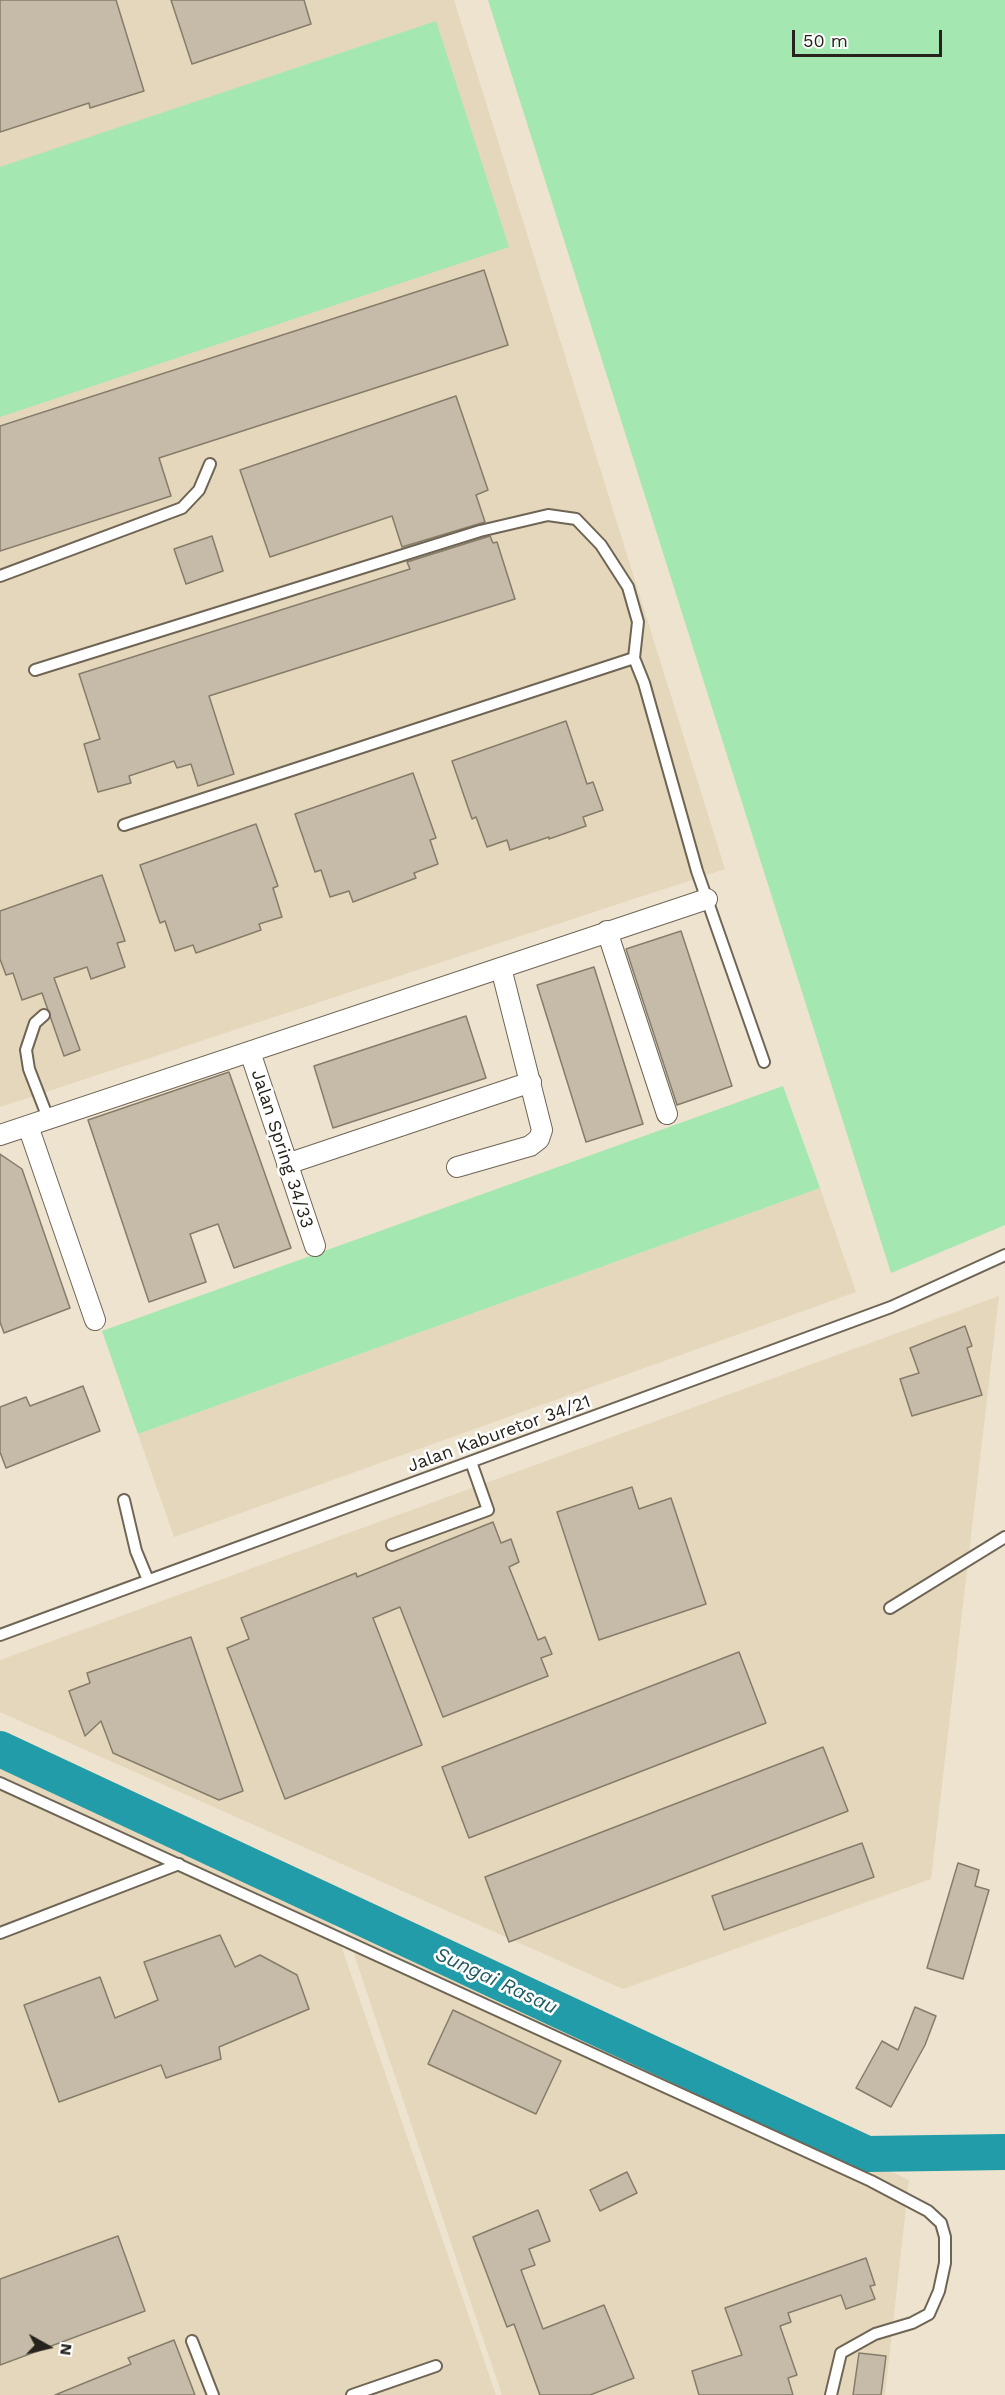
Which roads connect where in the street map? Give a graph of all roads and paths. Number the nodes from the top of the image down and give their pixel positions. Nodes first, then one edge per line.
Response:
1 (210, 464) dead end
2 (0, 576) edge
3 (634, 658) junction
4 (35, 670) dead end
5 (124, 825) dead end
6 (707, 899) junction
7 (607, 931) junction
8 (501, 968) junction
9 (44, 1016) dead end
10 (250, 1052) junction
11 (764, 1062) dead end
12 (531, 1082) junction
13 (667, 1114) dead end
14 (48, 1118) junction
15 (28, 1126) junction
16 (0, 1135) edge
17 (287, 1164) junction
18 (457, 1167) dead end
19 (315, 1246) dead end
20 (1005, 1255) edge
21 (95, 1320) dead end
22 (471, 1462) junction
23 (124, 1500) dead end
24 (1005, 1537) edge
25 (392, 1545) dead end
26 (148, 1580) junction
27 (890, 1608) dead end
28 (0, 1635) edge
29 (0, 1783) edge
30 (179, 1864) junction
31 (0, 1933) edge
32 (192, 2341) dead end
33 (436, 2366) dead end
34 (213, 2395) edge
35 (352, 2395) edge
36 (831, 2395) edge

1 - 2 lane
3 - 4 lane
3 - 5 lane
3 - 6 lane
6 - 7 street
6 - 11 lane
7 - 8 street
7 - 13 street
8 - 10 street
8 - 12 street
9 - 14 lane
10 - 14 street
10 - 17 street, Jalan Spring 34/33
12 - 17 street
12 - 18 street
14 - 15 street
15 - 16 street
15 - 21 street
17 - 19 street, Jalan Spring 34/33
20 - 22 lane, Jalan Kaburetor 34/21
22 - 25 lane
22 - 26 lane, Jalan Kaburetor 34/21
23 - 26 lane
24 - 27 lane
26 - 28 lane, Jalan Kaburetor 34/21
29 - 30 lane
30 - 31 lane
30 - 36 lane
32 - 34 lane
33 - 35 lane

